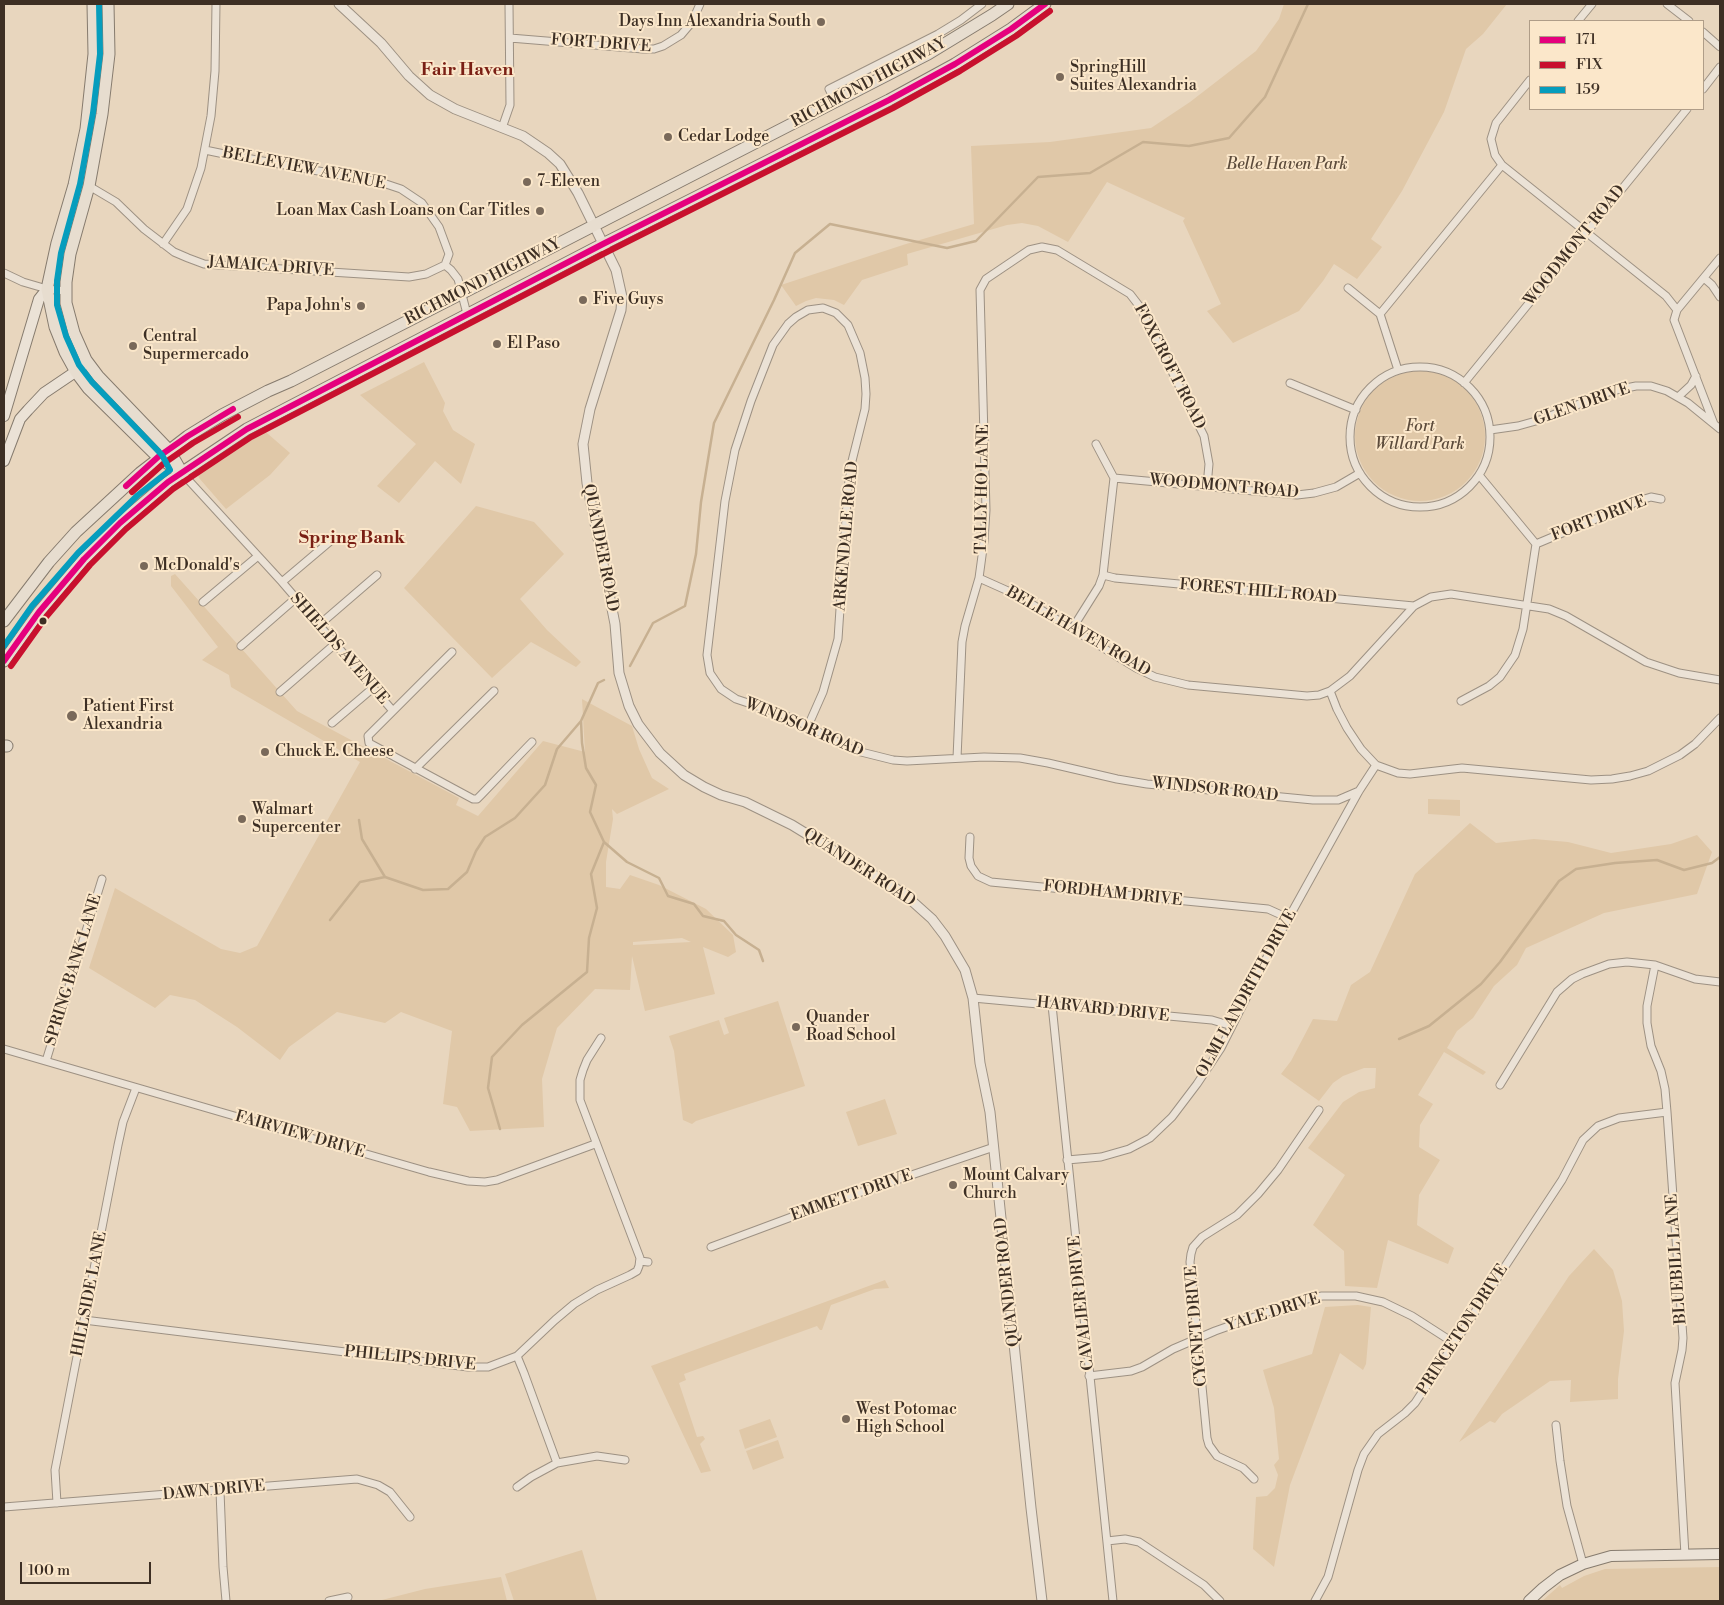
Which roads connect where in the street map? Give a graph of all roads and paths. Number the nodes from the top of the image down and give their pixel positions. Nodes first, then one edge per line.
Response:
1 (93, 4) edge
2 (108, 4) edge
3 (216, 4) edge
4 (339, 4) edge
5 (509, 4) edge
6 (700, 4) edge
7 (982, 4) edge
8 (1008, 4) edge
9 (1045, 4) edge
10 (1592, 4) edge
11 (1667, 4) edge
12 (1579, 20) edge
13 (1688, 20) edge
14 (1704, 33) edge
15 (510, 38) junction
16 (1720, 46) edge
17 (1720, 67) edge
18 (1529, 81) edge
19 (1704, 88) edge
20 (835, 101) junction
21 (1686, 110) edge
22 (502, 128) junction
23 (205, 150) junction
24 (1502, 165) junction
25 (89, 186) junction
26 (594, 225) junction
27 (1587, 232) junction
28 (163, 244) junction
29 (603, 244) junction
30 (1720, 258) edge
31 (1011, 262) joint
32 (445, 265) junction
33 (4, 273) edge
34 (1704, 278) junction
35 (1348, 288) dead end
36 (47, 289) junction
37 (66, 292) junction
38 (462, 293) junction
39 (1720, 297) edge
40 (1677, 310) junction
41 (468, 314) junction
42 (1380, 314) junction
43 (842, 318) joint
44 (86, 360) junction
45 (1398, 370) junction
46 (76, 372) junction
47 (1696, 376) junction
48 (1290, 383) dead end
49 (1464, 383) junction
50 (1678, 397) junction
51 (1356, 410) junction
52 (4, 416) edge
53 (1714, 424) junction
54 (1720, 429) edge
55 (1490, 430) junction
56 (1096, 444) dead end
57 (169, 450) junction
58 (158, 457) junction
59 (4, 461) edge
60 (182, 473) junction
61 (1360, 473) junction
62 (1479, 475) junction
63 (1114, 478) junction
64 (1207, 486) junction
65 (1661, 499) dead end
66 (334, 538) dead end
67 (1536, 544) junction
68 (258, 556) junction
69 (1103, 575) junction
70 (378, 576) dead end
71 (979, 578) junction
72 (282, 582) junction
73 (296, 598) junction
74 (203, 602) dead end
75 (1527, 605) junction
76 (1414, 606) junction
77 (4, 621) edge
78 (319, 626) junction
79 (1072, 629) junction
80 (336, 644) junction
81 (241, 646) dead end
82 (7, 648) edge
83 (452, 652) dead end
84 (4, 661) edge
85 (1720, 680) edge
86 (374, 688) junction
87 (1330, 691) junction
88 (280, 692) dead end
89 (494, 692) dead end
90 (1461, 701) dead end
91 (393, 711) junction
92 (1720, 718) edge
93 (332, 723) dead end
94 (808, 726) junction
95 (532, 742) dead end
96 (957, 758) junction
97 (1376, 765) junction
98 (415, 769) junction
99 (1359, 791) junction
100 (970, 837) dead end
101 (102, 879) dead end
102 (1288, 918) junction
103 (1655, 965) junction
104 (1720, 982) edge
105 (973, 998) junction
106 (1052, 1005) junction
107 (1232, 1026) junction
108 (601, 1038) dead end
109 (4, 1049) edge
110 (46, 1062) junction
111 (1500, 1085) dead end
112 (136, 1088) junction
113 (1320, 1110) dead end
114 (1667, 1112) junction
115 (595, 1144) junction
116 (994, 1147) junction
117 (1067, 1160) junction
118 (712, 1247) dead end
119 (640, 1261) junction
120 (648, 1262) dead end
121 (84, 1320) junction
122 (1197, 1338) junction
123 (1454, 1343) junction
124 (517, 1356) junction
125 (1089, 1376) junction
126 (1556, 1425) dead end
127 (626, 1460) dead end
128 (556, 1463) junction
129 (1254, 1479) dead end
130 (517, 1487) dead end
131 (220, 1491) junction
132 (57, 1503) junction
133 (4, 1507) edge
134 (410, 1517) dead end
135 (1106, 1541) junction
136 (1720, 1554) edge
137 (1685, 1555) junction
138 (1583, 1564) junction
139 (348, 1597) dead end
140 (226, 1601) edge
141 (329, 1601) edge
142 (1042, 1601) edge
143 (1113, 1601) edge
144 (1220, 1601) edge
145 (1315, 1601) edge
146 (1528, 1601) edge

1 - 36 main road
2 - 25 main road
3 - 23 street
4 - 22 street, QUANDER ROAD
5 - 15 street
6 - 15 street, FORT DRIVE
7 - 20 street
8 - 20 main road, RICHMOND HIGHWAY
9 - 29 main road, RICHMOND HIGHWAY
10 - 12 street
11 - 13 street
14 - 16 street
15 - 22 street
17 - 19 street
18 - 24 street
20 - 26 main road, RICHMOND HIGHWAY
21 - 27 street, WOODMONT ROAD
22 - 26 street, QUANDER ROAD
23 - 28 street
23 - 32 street, BELLEVIEW AVENUE
24 - 27 street
24 - 42 street
25 - 28 street, JAMAICA DRIVE
25 - 37 main road
26 - 29 street, QUANDER ROAD
26 - 38 main road, RICHMOND HIGHWAY
27 - 40 street
27 - 49 street, WOODMONT ROAD
28 - 32 street, JAMAICA DRIVE
29 - 41 main road, RICHMOND HIGHWAY
29 - 105 street, QUANDER ROAD
30 - 34 street
31 - 64 street, FOXCROFT ROAD
31 - 71 street, TALLY HO LANE
32 - 38 street
33 - 36 street
34 - 39 street
34 - 40 street
35 - 42 street
36 - 37 street
36 - 46 main road
36 - 52 main road
37 - 44 main road
38 - 41 street
38 - 57 main road, RICHMOND HIGHWAY
40 - 47 street
41 - 60 main road, RICHMOND HIGHWAY
42 - 45 street
43 - 94 street, ARKENDALE ROAD
43 - 94 street, WINDSOR ROAD
44 - 46 main road
44 - 57 main road
45 - 49 street
45 - 51 street
46 - 58 main road
46 - 59 main road
47 - 50 street
47 - 53 street
48 - 51 street
49 - 55 street
50 - 53 street, GLEN DRIVE
50 - 55 street, GLEN DRIVE
51 - 61 street
53 - 54 street, GLEN DRIVE
55 - 62 street
56 - 63 street
57 - 58 main road, RICHMOND HIGHWAY
57 - 60 main road
58 - 60 main road
58 - 77 main road, RICHMOND HIGHWAY
60 - 68 street, SHIELDS AVENUE
60 - 82 main road, RICHMOND HIGHWAY
61 - 62 street
61 - 64 street, WOODMONT ROAD
62 - 67 street, FORT DRIVE
63 - 64 street, WOODMONT ROAD
63 - 69 street
65 - 67 street, FORT DRIVE
66 - 72 street
67 - 75 street
68 - 72 street, SHIELDS AVENUE
68 - 74 street
69 - 76 street, FOREST HILL ROAD
69 - 79 street
70 - 78 street
71 - 79 street, BELLE HAVEN ROAD
71 - 96 street, TALLY HO LANE
72 - 73 street, SHIELDS AVENUE
73 - 78 street, SHIELDS AVENUE
73 - 81 street
75 - 76 street, BELLE HAVEN ROAD
75 - 85 street, BELLE HAVEN ROAD
75 - 90 street
76 - 87 street, BELLE HAVEN ROAD
78 - 80 street, SHIELDS AVENUE
79 - 87 street, BELLE HAVEN ROAD
80 - 86 street, SHIELDS AVENUE
80 - 88 street
82 - 84 main road, RICHMOND HIGHWAY
83 - 91 street
86 - 91 street, SHIELDS AVENUE
86 - 93 street
87 - 97 street
89 - 98 street
91 - 98 street, SHIELDS AVENUE
92 - 97 street
94 - 96 street, WINDSOR ROAD
95 - 98 street, SHIELDS AVENUE
96 - 99 street, WINDSOR ROAD
97 - 99 street, OLMI LANDRITH DRIVE
99 - 102 street, OLMI LANDRITH DRIVE
100 - 102 street, FORDHAM DRIVE
101 - 110 street, SPRING BANK LANE
102 - 107 street, OLMI LANDRITH DRIVE
103 - 104 street
103 - 111 street
103 - 114 street, BLUEBILL LANE
105 - 106 street, HARVARD DRIVE
105 - 116 street, QUANDER ROAD
106 - 107 street, HARVARD DRIVE
106 - 117 street, CAVALIER DRIVE
107 - 117 street, OLMI LANDRITH DRIVE
108 - 115 street
109 - 110 street, FAIRVIEW DRIVE
110 - 112 street, FAIRVIEW DRIVE
112 - 115 street, FAIRVIEW DRIVE
112 - 121 street, HILLSIDE LANE
113 - 122 street, CYGNET DRIVE
114 - 123 street, PRINCETON DRIVE
114 - 137 street, BLUEBILL LANE
115 - 119 street
116 - 118 street, EMMETT DRIVE
116 - 142 street, QUANDER ROAD
117 - 125 street, CAVALIER DRIVE
119 - 120 street
119 - 124 street, PHILLIPS DRIVE
121 - 124 street, PHILLIPS DRIVE
121 - 132 street, HILLSIDE LANE
122 - 123 street, YALE DRIVE
122 - 125 street, YALE DRIVE
122 - 129 street, CYGNET DRIVE
123 - 145 street, PRINCETON DRIVE
124 - 128 street
125 - 135 street, CAVALIER DRIVE
126 - 138 street
127 - 128 street
128 - 130 street
131 - 132 street, DAWN DRIVE
131 - 134 street, DAWN DRIVE
131 - 140 street
132 - 133 street, DAWN DRIVE
135 - 143 street, CAVALIER DRIVE
135 - 144 street
136 - 137 main road
137 - 138 main road
138 - 146 main road
139 - 141 street

